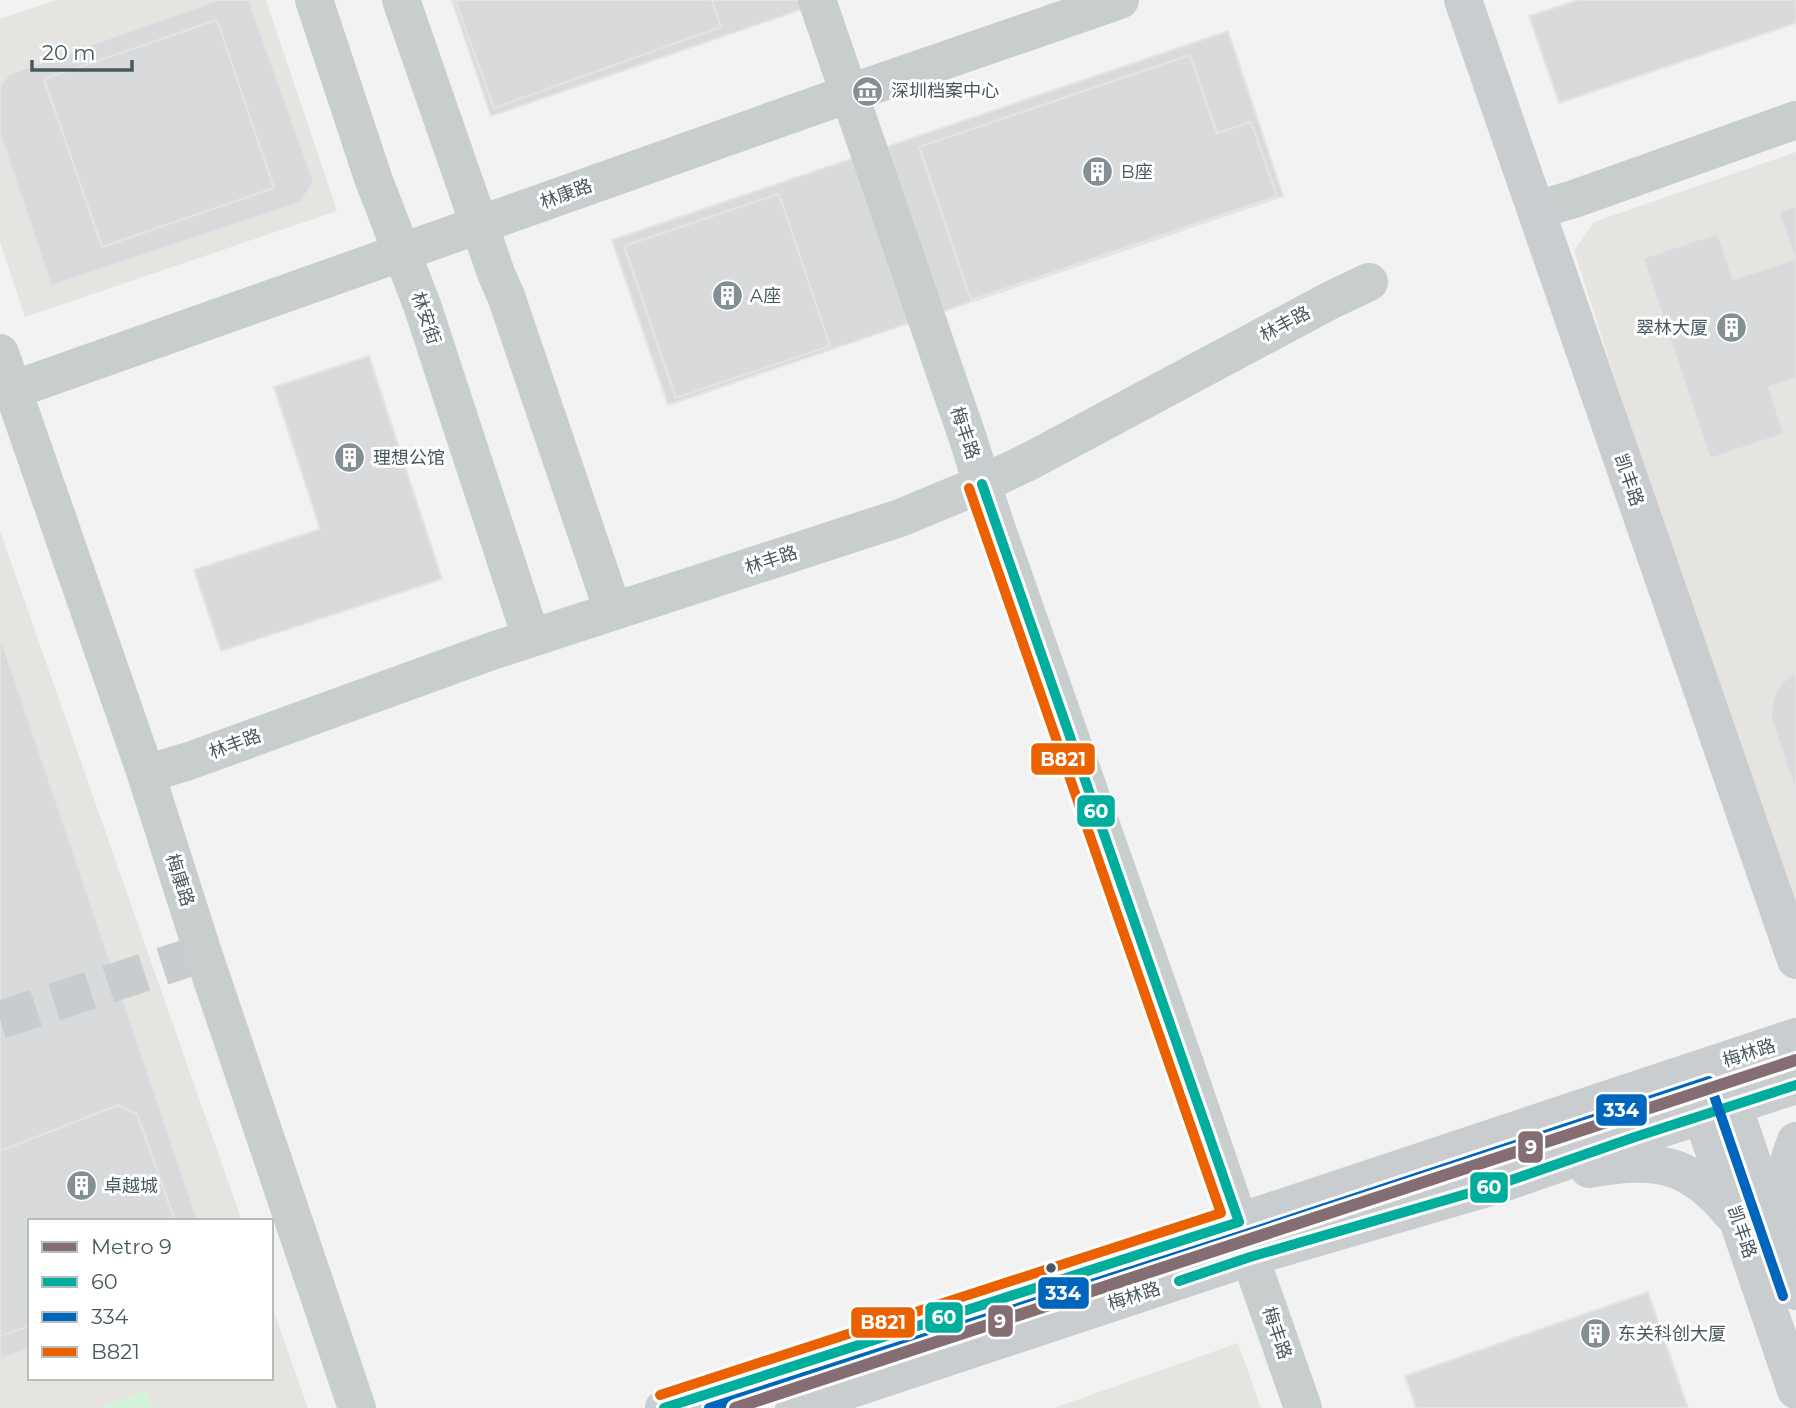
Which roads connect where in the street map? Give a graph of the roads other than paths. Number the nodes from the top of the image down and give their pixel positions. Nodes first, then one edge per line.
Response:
1 (314, 0) edge
2 (401, 0) edge
3 (817, 0) edge
4 (1120, 0) edge
5 (1462, 0) edge
6 (848, 95) junction
7 (1796, 121) edge
8 (1536, 211) junction
9 (480, 225) junction
10 (402, 252) junction
11 (1369, 282) dead end
12 (0, 353) edge
13 (13, 390) junction
14 (982, 484) junction
15 (613, 611) junction
16 (531, 637) junction
17 (146, 774) junction
18 (1796, 960) edge
19 (1796, 1037) edge
20 (1703, 1068) junction
21 (1796, 1085) edge
22 (1717, 1111) junction
23 (1796, 1142) edge
24 (1497, 1185) junction
25 (1738, 1222) junction
26 (1778, 1237) junction
27 (1245, 1239) junction
28 (1796, 1291) edge
29 (1796, 1390) edge
30 (357, 1408) edge
31 (664, 1408) edge
32 (794, 1408) edge
33 (1303, 1408) edge

1 - 10 street, 林安街
2 - 9 street
3 - 6 street, 梅丰路
4 - 6 street, 林康路
5 - 8 main road, 凯丰路
6 - 9 street, 林康路
6 - 14 street, 梅丰路
7 - 8 street
8 - 18 main road, 凯丰路
9 - 10 street, 林康路
9 - 15 street
10 - 13 street, 林康路
10 - 16 street, 林安街
11 - 14 street, 林丰路
12 - 13 street, 梅康路
13 - 17 street, 梅康路
14 - 15 street, 林丰路
14 - 27 street, 梅丰路
15 - 16 street, 林丰路
16 - 17 street, 林丰路
17 - 30 street, 梅康路
19 - 20 main road, 梅林路
20 - 22 main road, 凯丰路
20 - 27 main road, 梅林路
21 - 22 main road, 梅林路
22 - 24 main road, 梅林路
22 - 25 main road, 凯丰路
22 - 26 main road, 凯丰路
23 - 26 main road
24 - 25 main road
24 - 27 main road, 梅林路
25 - 29 main road, 凯丰路
26 - 28 main road, 凯丰路
27 - 31 main road, 梅林路
27 - 32 main road, 梅林路
27 - 33 street, 梅丰路

